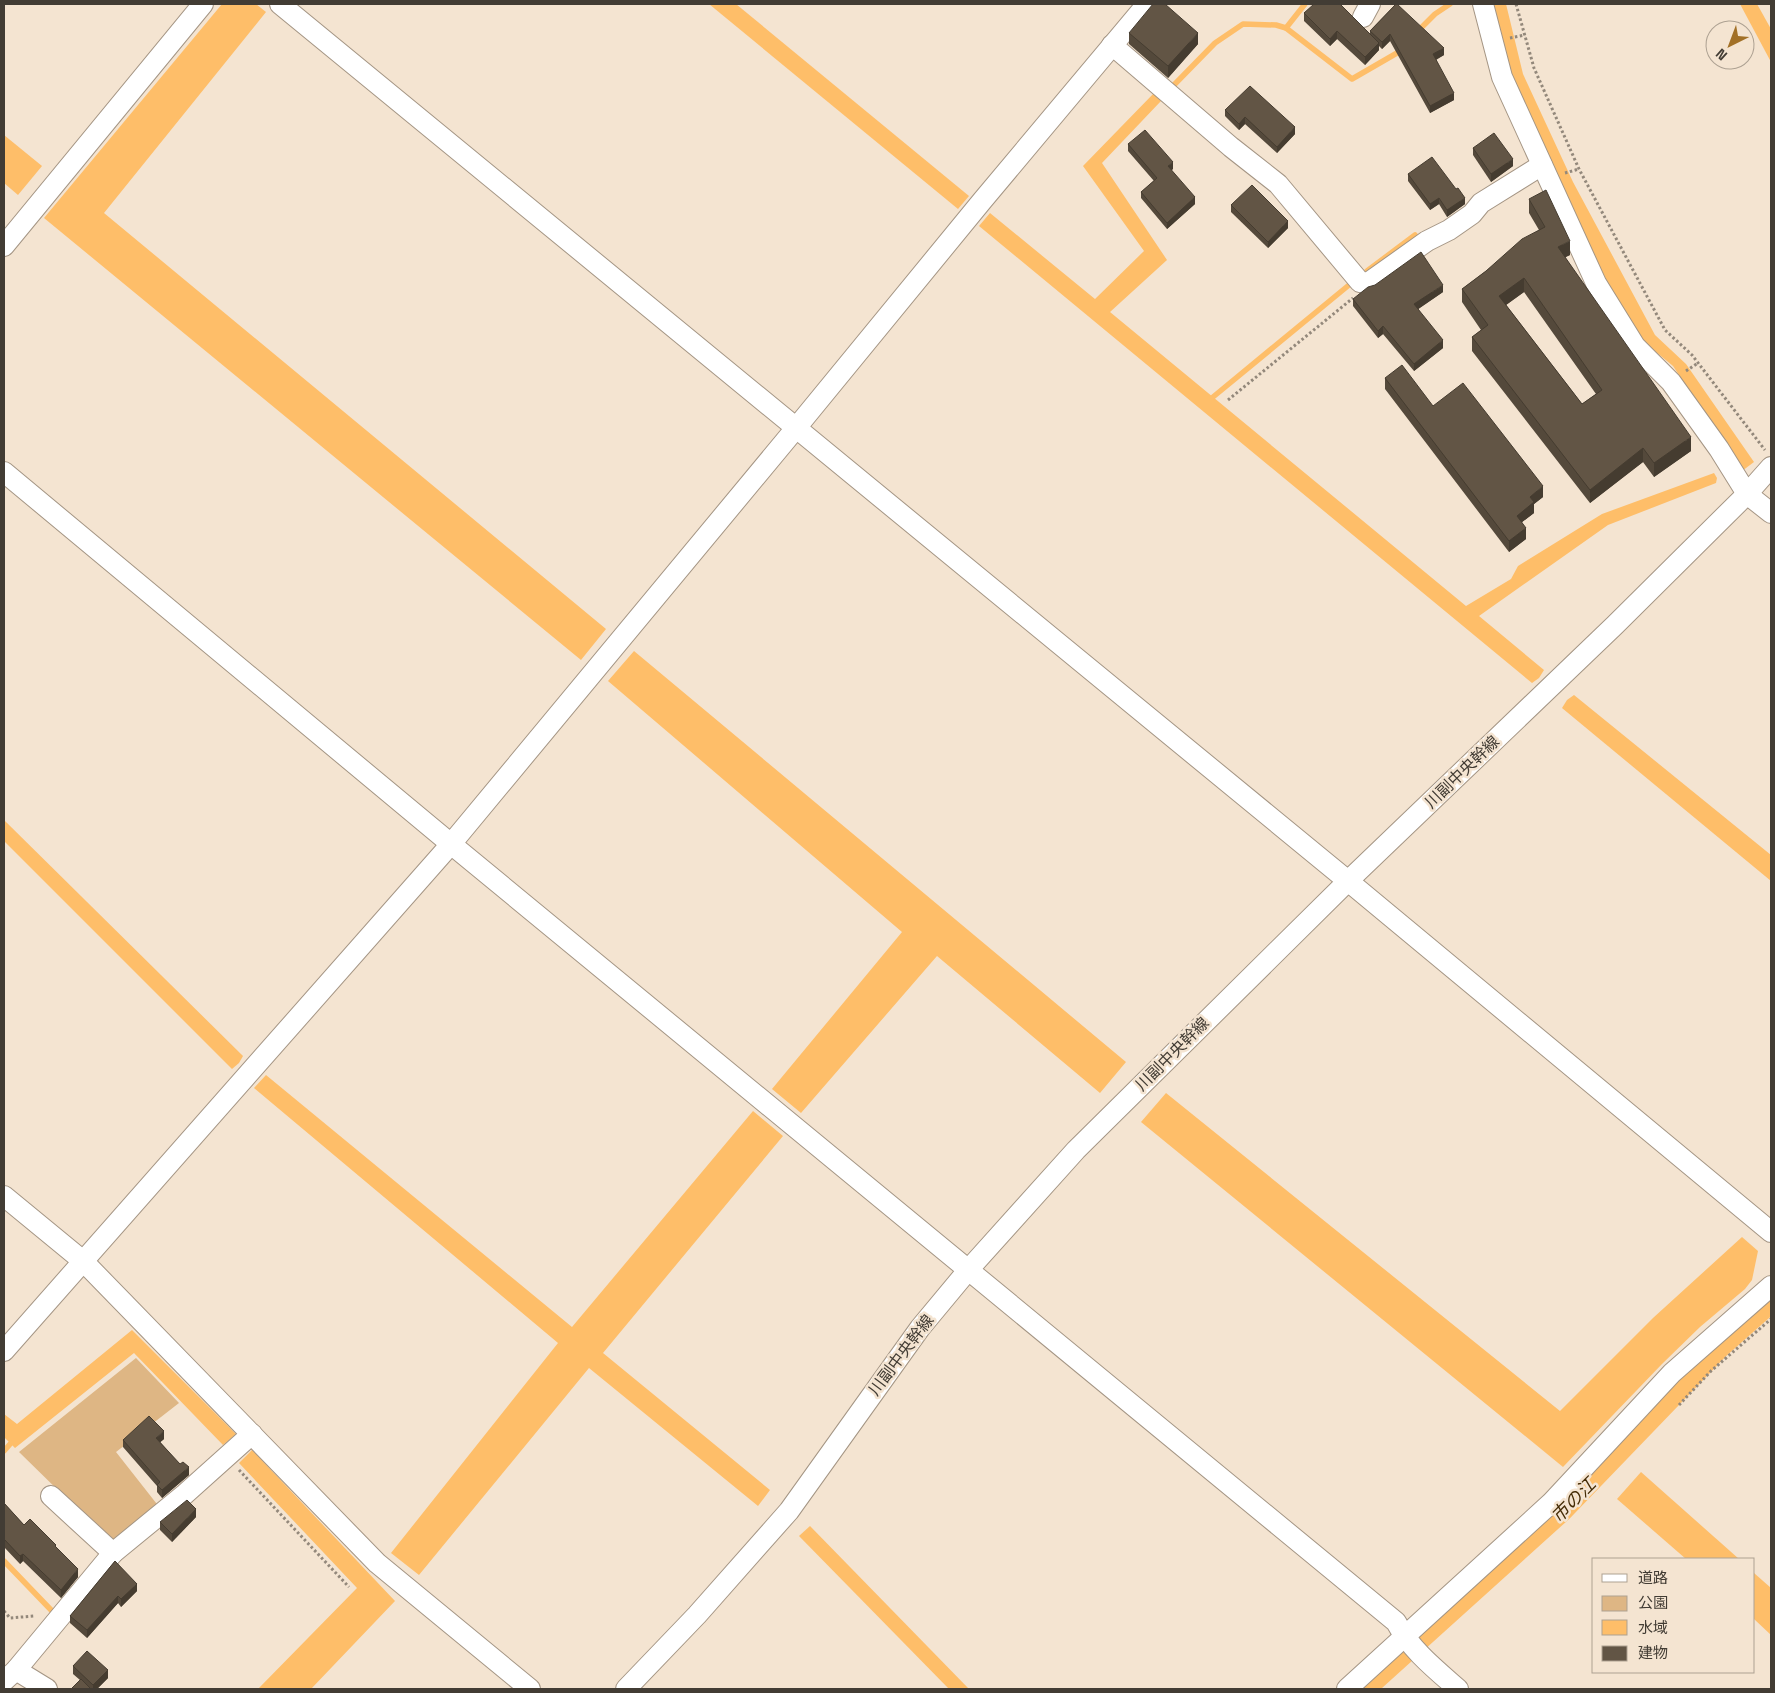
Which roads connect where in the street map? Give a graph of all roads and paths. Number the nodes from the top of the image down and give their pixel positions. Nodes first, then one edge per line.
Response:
1 (203, 4) edge
2 (280, 4) edge
3 (1147, 4) edge
4 (1483, 4) edge
5 (1516, 4) edge
6 (1112, 45) junction
7 (1542, 165) junction
8 (4, 246) edge
9 (1368, 283) junction
10 (1228, 400) dead end
11 (796, 428) junction
12 (1768, 459) edge
13 (4, 472) edge
14 (1747, 494) junction
15 (1771, 513) edge
16 (451, 844) junction
17 (1348, 881) junction
18 (4, 1196) edge
19 (1771, 1232) edge
20 (83, 1261) junction
21 (969, 1269) junction
22 (1771, 1286) edge
23 (1771, 1319) edge
24 (4, 1351) edge
25 (1679, 1405) dead end
26 (252, 1434) junction
27 (227, 1457) junction
28 (51, 1496) dead end
29 (113, 1553) junction
30 (349, 1587) dead end
31 (4, 1611) edge
32 (52, 1626) junction
33 (1404, 1638) junction
34 (10, 1676) edge
35 (47, 1689) edge
36 (530, 1689) edge
37 (626, 1689) edge
38 (1347, 1689) edge
39 (1458, 1689) edge

1 - 8 street
2 - 11 street
3 - 6 street
4 - 7 street
5 - 12 path
6 - 9 street
6 - 11 street
7 - 9 street
7 - 14 street
9 - 10 path
11 - 16 street
11 - 17 street
12 - 14 street, 川副中央幹線
13 - 16 street
14 - 15 street
14 - 17 street, 川副中央幹線
16 - 20 street
16 - 21 street
17 - 19 street
17 - 21 street, 川副中央幹線
18 - 20 street
20 - 24 street
20 - 26 street
21 - 33 street
21 - 37 street, 川副中央幹線
22 - 33 street
23 - 25 path
26 - 27 street
26 - 36 street
27 - 29 street
27 - 30 path
28 - 29 street
29 - 32 street
31 - 32 path
32 - 34 street
33 - 38 street
33 - 39 street
34 - 35 street

